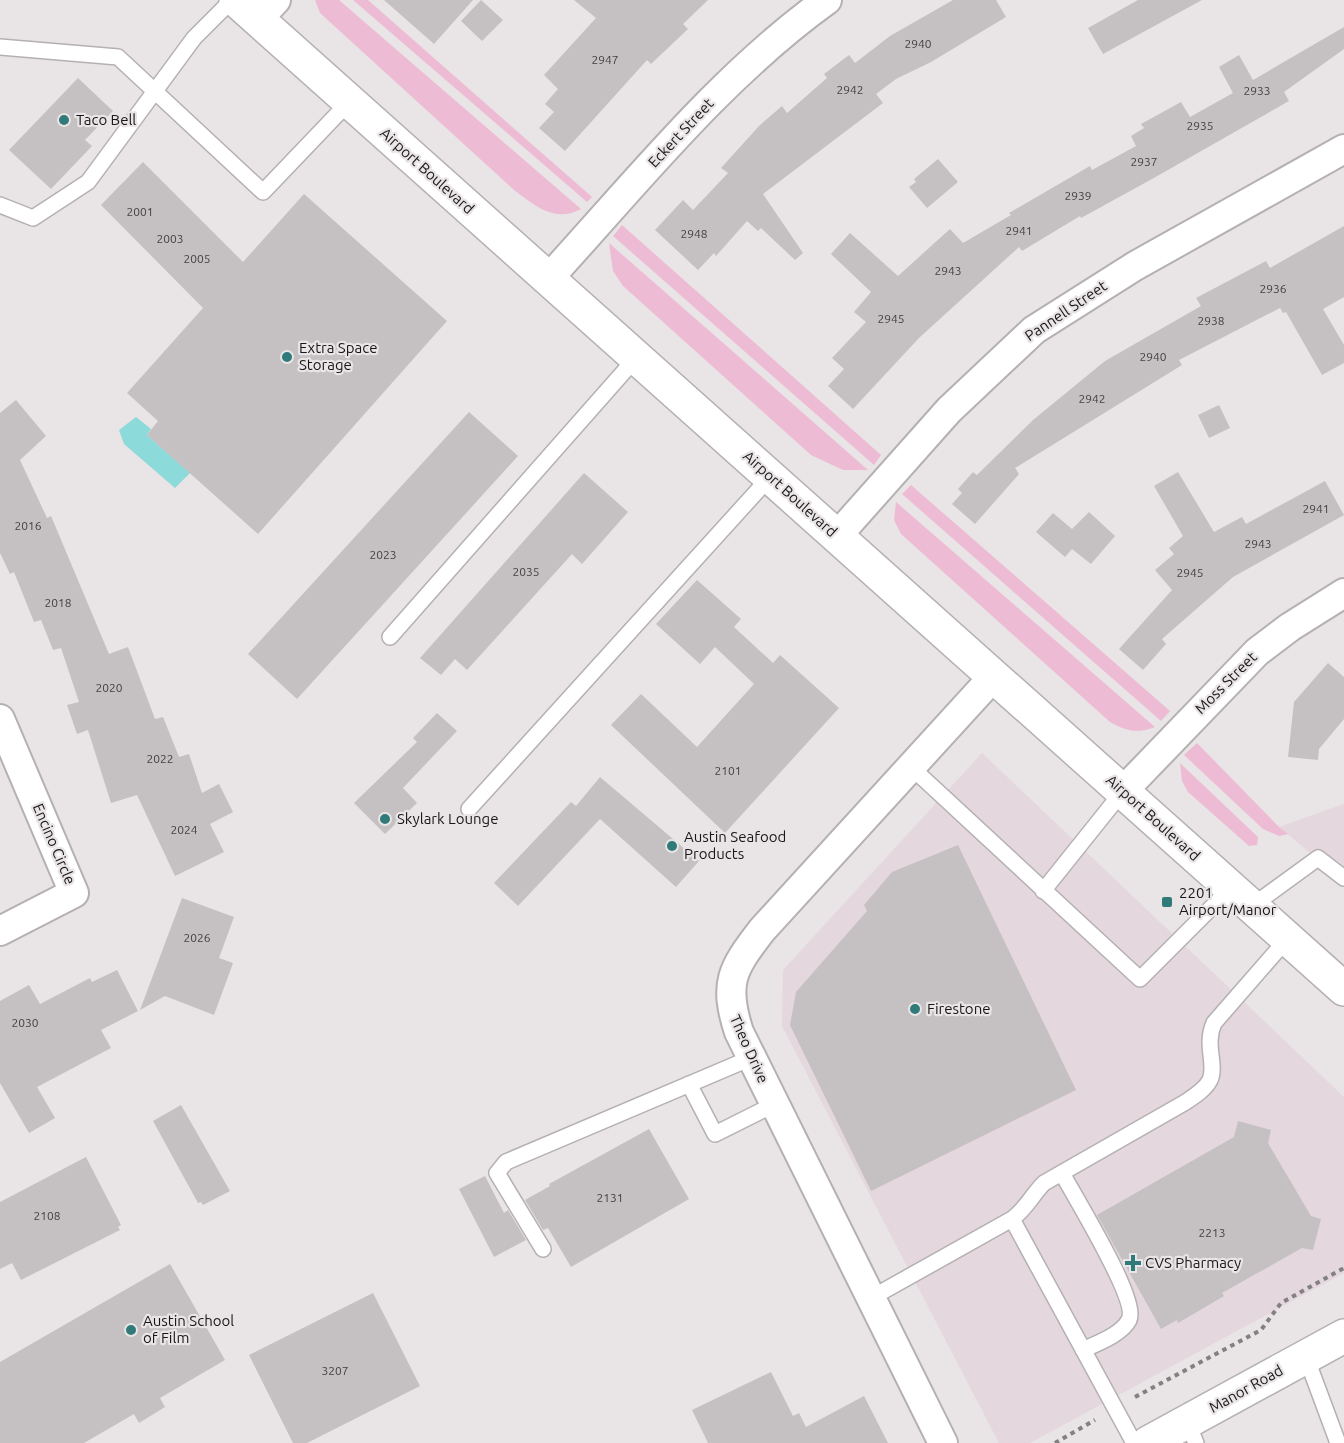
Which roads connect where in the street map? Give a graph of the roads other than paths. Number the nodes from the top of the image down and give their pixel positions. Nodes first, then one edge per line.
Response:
1 (827, 0) edge
2 (250, 5) edge
3 (0, 47) edge
4 (155, 94) junction
5 (349, 102) junction
6 (1344, 149) edge
7 (0, 205) edge
8 (548, 279) junction
9 (636, 358) junction
10 (770, 477) junction
11 (837, 536) junction
12 (1344, 593) edge
13 (390, 638) dead end
14 (994, 676) junction
15 (0, 718) edge
16 (911, 767) junction
17 (1123, 791) junction
18 (469, 809) dead end
19 (1344, 878) edge
20 (1043, 891) junction
21 (1242, 897) junction
22 (0, 931) edge
23 (1288, 938) junction
24 (1344, 989) edge
25 (751, 1058) junction
26 (689, 1084) junction
27 (775, 1104) junction
28 (1062, 1173) junction
29 (1012, 1219) junction
30 (543, 1250) dead end
31 (871, 1298) junction
32 (1344, 1336) edge
33 (1083, 1350) junction
34 (1306, 1357) junction
35 (1192, 1432) edge
36 (943, 1443) edge
37 (1134, 1443) edge
38 (1148, 1443) edge
39 (1338, 1443) edge

1 - 8 street, Eckert Street
2 - 4 lane
2 - 5 main road, Airport Boulevard
3 - 4 lane
4 - 5 lane
4 - 7 lane
5 - 8 main road, Airport Boulevard
6 - 11 street, Pannell Street
8 - 9 main road, Airport Boulevard
9 - 10 main road, Airport Boulevard
9 - 13 lane
10 - 11 main road, Airport Boulevard
10 - 18 lane
11 - 14 main road, Airport Boulevard
12 - 17 street, Moss Street
14 - 16 street, Theo Drive
14 - 17 main road, Airport Boulevard
15 - 22 street, Encino Circle
16 - 20 lane
16 - 25 street, Theo Drive
17 - 20 lane
17 - 21 main road, Airport Boulevard
19 - 21 lane
20 - 21 lane
21 - 23 main road, Airport Boulevard
23 - 24 main road, Airport Boulevard
23 - 28 lane
25 - 26 lane
25 - 27 street, Theo Drive
26 - 27 lane
26 - 30 lane
27 - 31 street, Theo Drive
28 - 29 lane
28 - 33 lane
29 - 31 lane
29 - 33 lane
31 - 36 street, Theo Drive
32 - 34 main road, Manor Road
33 - 37 lane
34 - 35 main road, Manor Road
34 - 39 lane
35 - 38 main road, Manor Road

